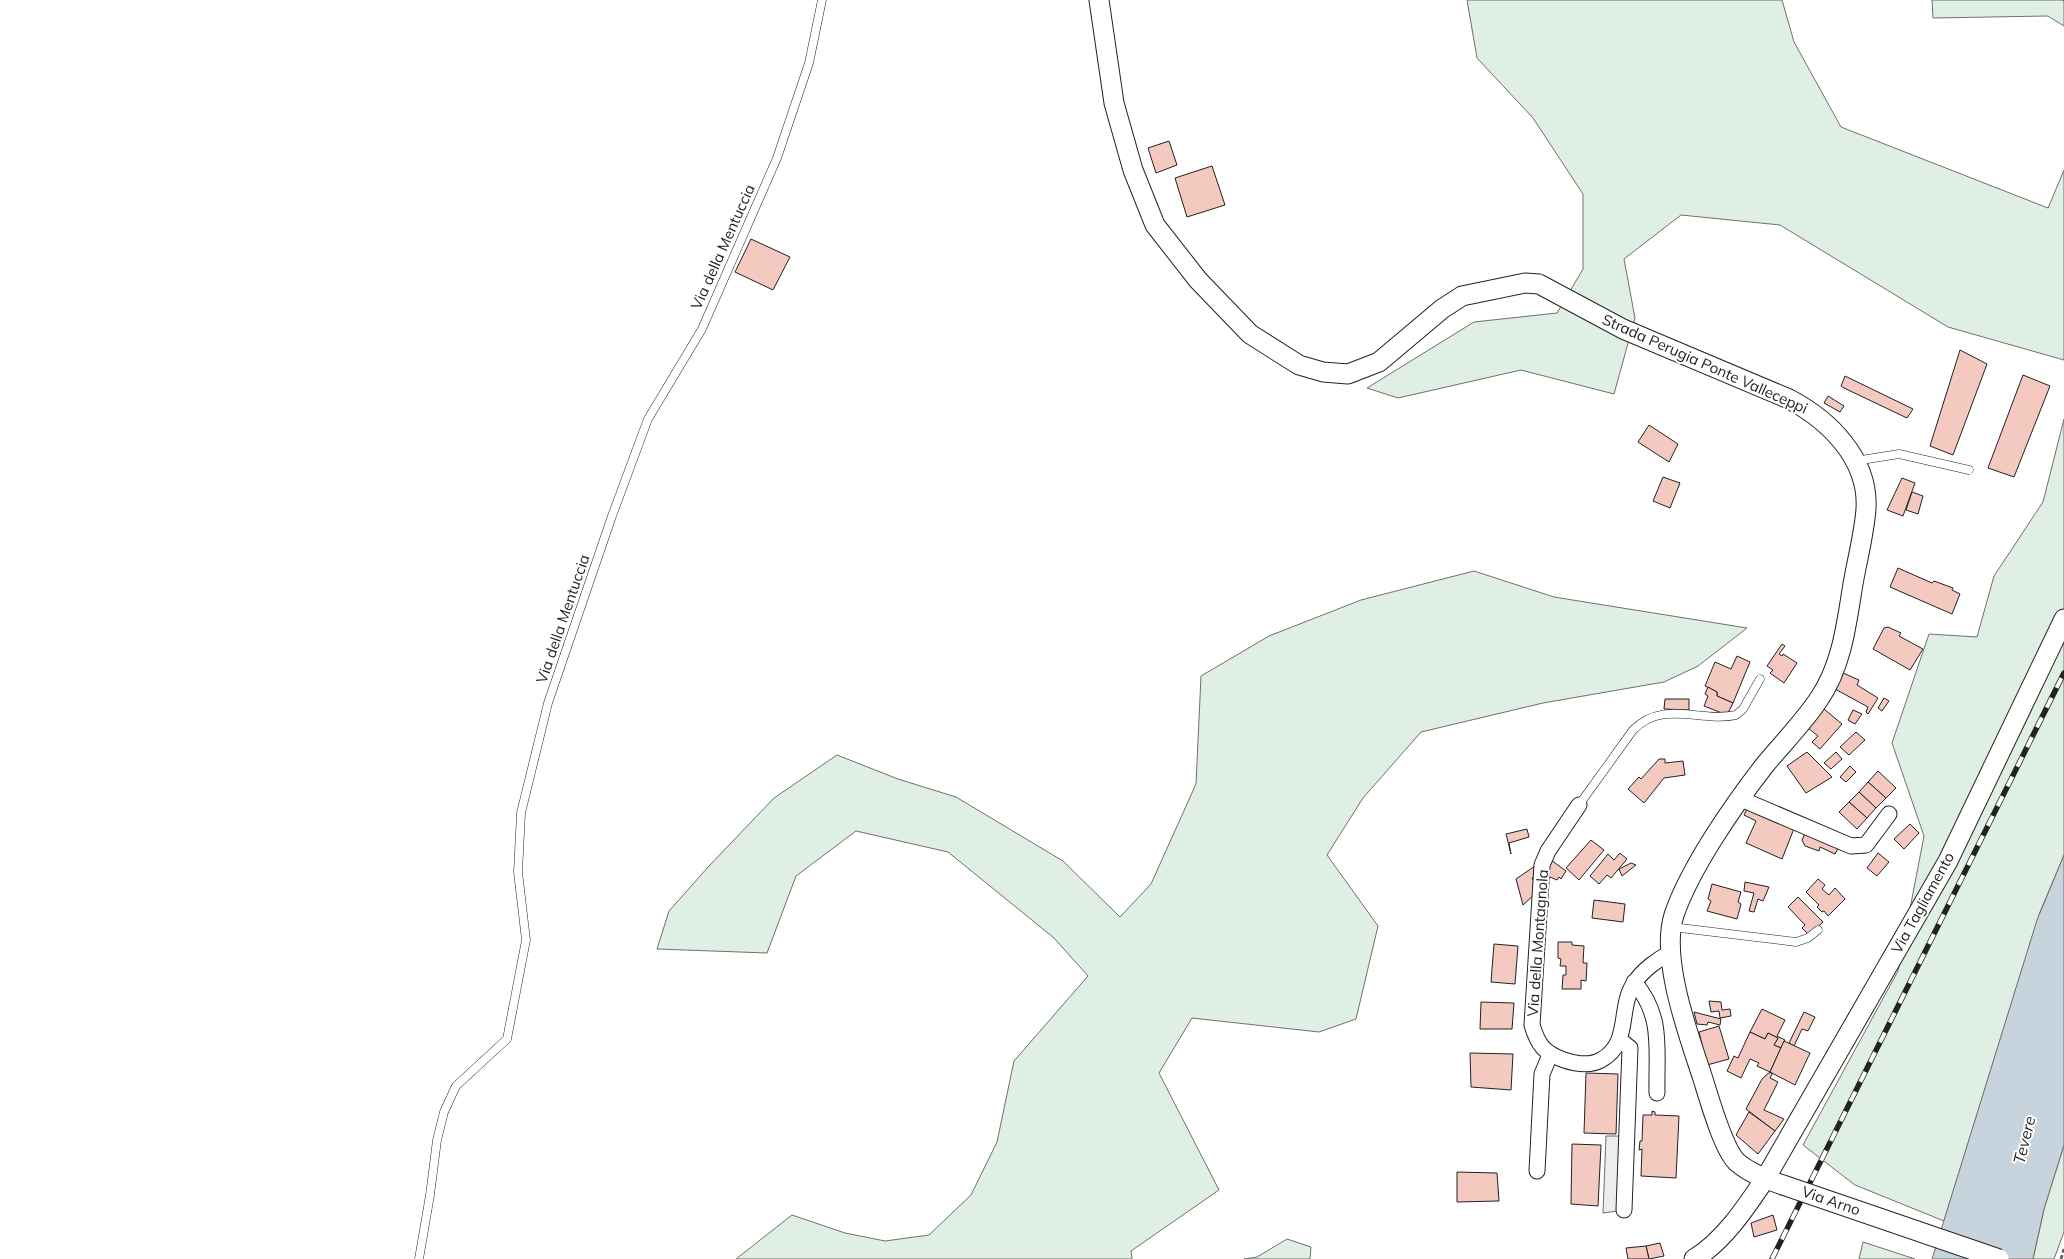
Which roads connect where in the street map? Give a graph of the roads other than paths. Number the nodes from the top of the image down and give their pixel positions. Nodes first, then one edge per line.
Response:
1 (822, 0) edge
2 (1099, 1) edge
3 (1855, 461) junction
4 (1969, 470) dead end
5 (2064, 619) edge
6 (1760, 679) dead end
7 (1741, 799) junction
8 (1579, 805) joint
9 (1889, 814) dead end
10 (1672, 927) junction
11 (1818, 930) dead end
12 (1670, 953) junction
13 (1634, 982) junction
14 (1620, 1040) junction
15 (1550, 1055) junction
16 (1657, 1093) dead end
17 (1537, 1171) dead end
18 (1765, 1178) junction
19 (1624, 1210) dead end
20 (419, 1259) edge
21 (1694, 1259) edge
22 (1999, 1259) edge

1 - 20 lane, Via della Mentuccia
2 - 3 street, Strada Perugia Ponte Valleceppi
3 - 4 lane
3 - 7 street, Strada Perugia Ponte Valleceppi
5 - 18 street, Via Tagliamento
6 - 8 lane
7 - 9 street
7 - 10 street, Strada Perugia Ponte Valleceppi
8 - 15 street, Via della Montagnola
10 - 11 lane
10 - 12 street, Strada Perugia Ponte Valleceppi
12 - 13 street
12 - 18 street, Strada Perugia Ponte Valleceppi
13 - 14 street
13 - 16 street
14 - 15 street
14 - 19 street
15 - 17 street
18 - 21 street
18 - 22 street, Via Arno, bridge

